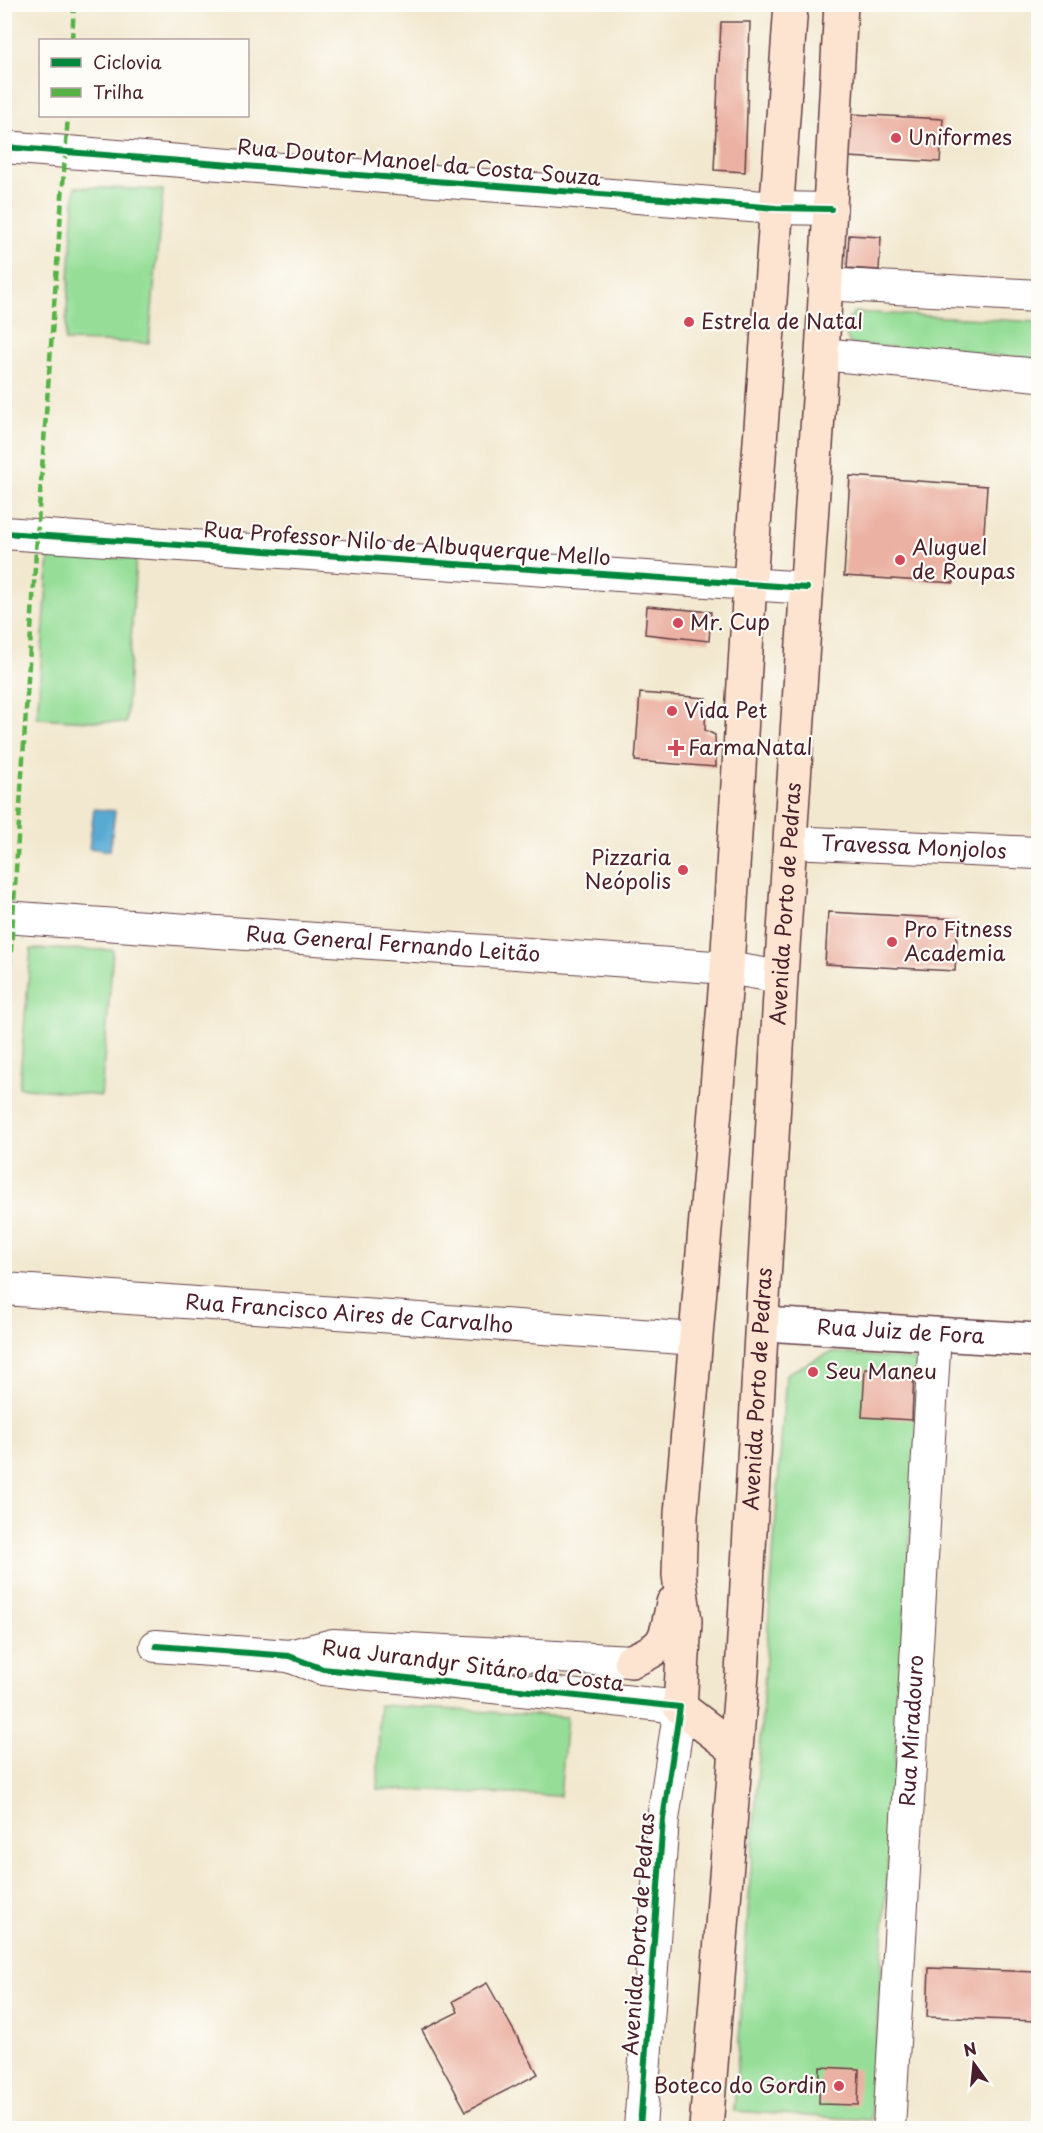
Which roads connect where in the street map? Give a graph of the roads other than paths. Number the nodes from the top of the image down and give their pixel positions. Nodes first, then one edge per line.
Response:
1 (791, 4) edge
2 (842, 4) edge
3 (4, 147) edge
4 (776, 208) junction
5 (831, 209) junction
6 (824, 284) junction
7 (1038, 296) edge
8 (822, 354) junction
9 (1038, 375) edge
10 (4, 533) edge
11 (750, 583) junction
12 (807, 588) junction
13 (790, 842) junction
14 (1038, 853) edge
15 (4, 917) edge
16 (727, 968) junction
17 (781, 977) junction
18 (4, 1289) edge
19 (763, 1324) junction
20 (936, 1334) junction
21 (696, 1339) junction
22 (1038, 1340) edge
23 (679, 1575) junction
24 (156, 1646) dead end
25 (290, 1656) junction
26 (632, 1661) joint
27 (681, 1696) junction
28 (740, 1696) junction
29 (736, 1750) junction
30 (640, 2128) edge
31 (706, 2128) edge
32 (890, 2128) edge

1 - 4 main road, Avenida Porto de Pedras
2 - 5 main road, Avenida Porto de Pedras
3 - 4 street, Rua Doutor Manoel da Costa Souza
4 - 5 street, Rua Doutor Manoel da Costa Souza
4 - 11 main road, Avenida Porto de Pedras
5 - 6 main road, Avenida Porto de Pedras
6 - 7 street
6 - 8 main road, Avenida Porto de Pedras
8 - 9 street
8 - 12 main road, Avenida Porto de Pedras
10 - 11 street, Rua Professor Nilo de Albuquerque Mello
11 - 12 street, Rua Professor Nilo de Albuquerque Mello
11 - 16 main road, Avenida Porto de Pedras
12 - 13 main road, Avenida Porto de Pedras
13 - 14 street, Travessa Monjolos
13 - 17 main road, Avenida Porto de Pedras
15 - 16 street, Rua General Fernando Leitão
16 - 17 street, Rua General Fernando Leitão
16 - 21 main road, Avenida Porto de Pedras
17 - 19 main road, Avenida Porto de Pedras
18 - 21 street, Rua Francisco Aires de Carvalho
19 - 20 street, Rua Juiz de Fora
19 - 28 main road, Avenida Porto de Pedras
20 - 22 street, Rua Juiz de Fora
20 - 32 street, Rua Miradouro
21 - 23 main road, Avenida Porto de Pedras
23 - 26 main road
23 - 27 main road, Avenida Porto de Pedras
24 - 25 street, Rua Jurandyr Sitáro da Costa
25 - 26 street, Rua Jurandyr Sitáro da Costa
25 - 27 street, Rua Jurandyr Sitáro da Costa
27 - 28 main road
27 - 29 main road
27 - 30 street, Avenida Porto de Pedras
28 - 29 main road, Avenida Porto de Pedras
29 - 31 main road, Avenida Porto de Pedras

